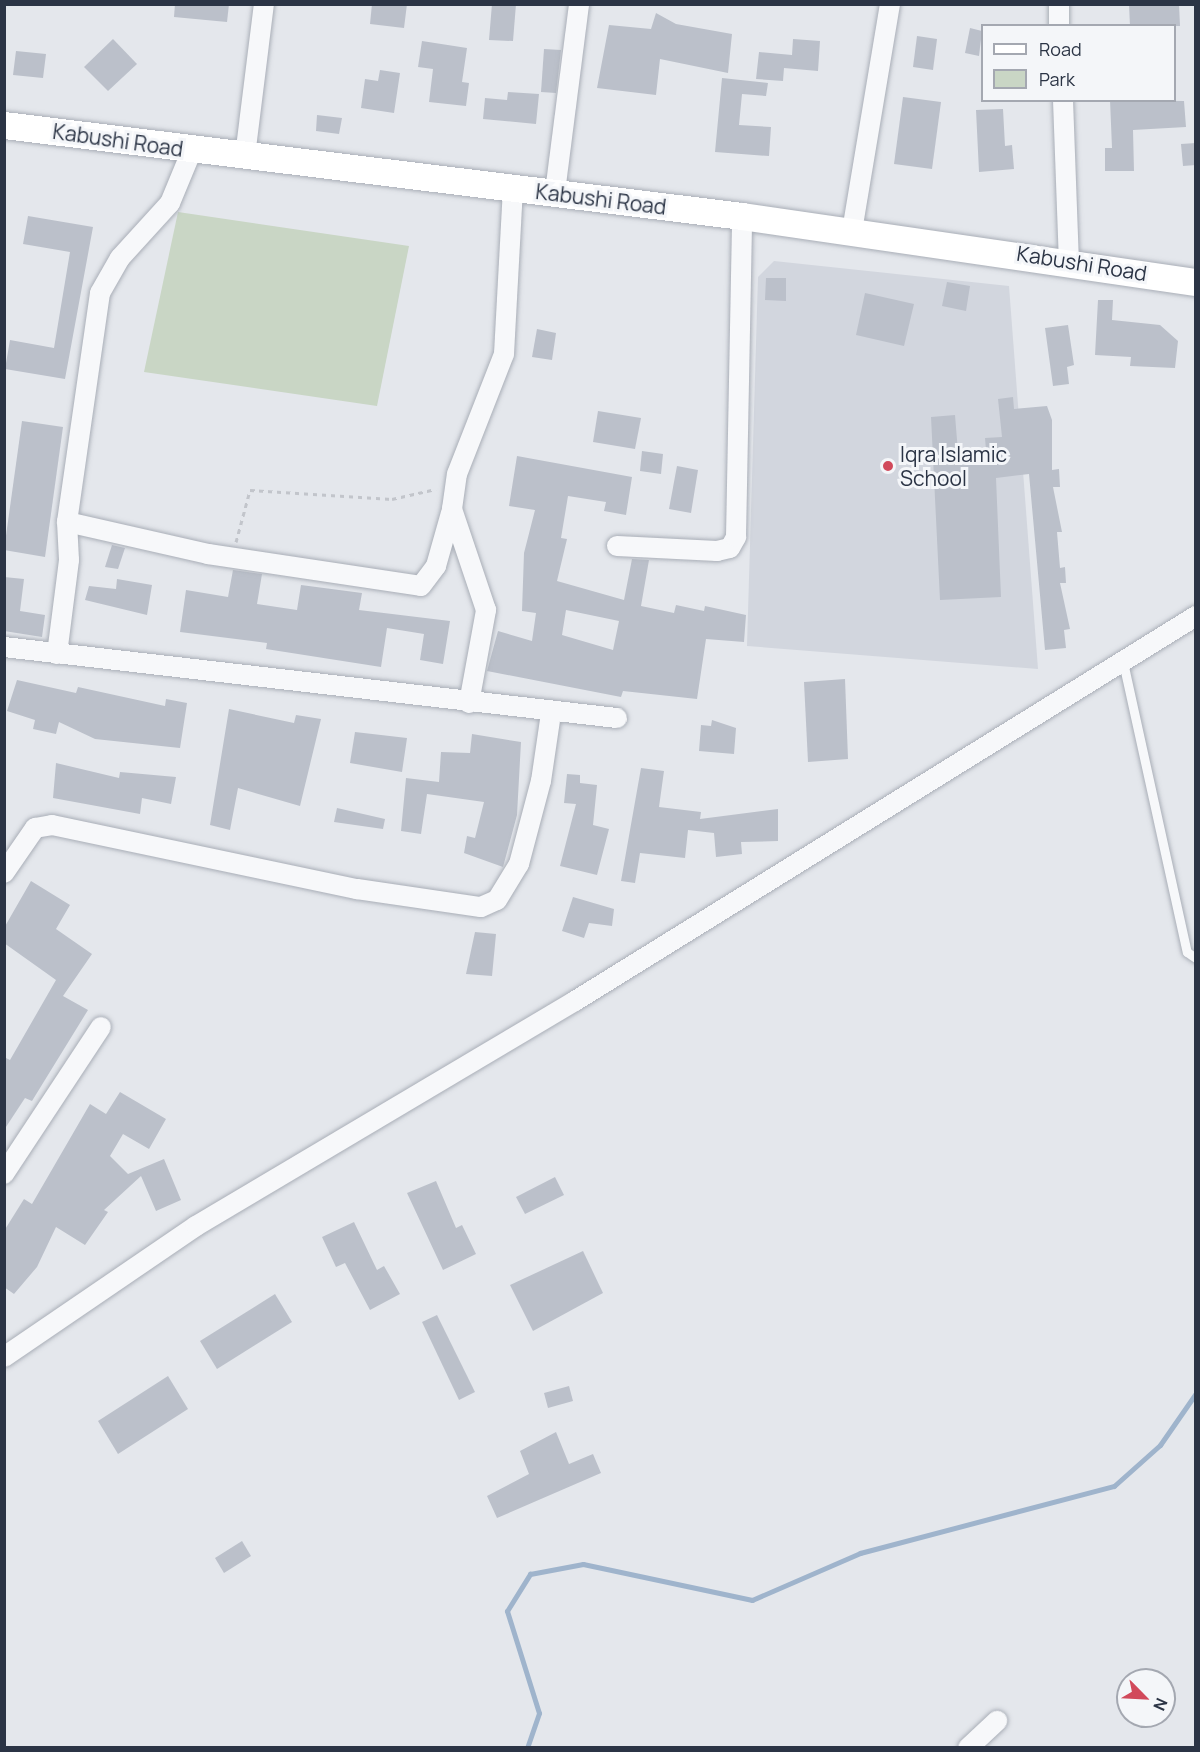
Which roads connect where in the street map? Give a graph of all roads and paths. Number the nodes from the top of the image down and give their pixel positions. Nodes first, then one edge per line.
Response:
1 (264, 4) edge
2 (579, 4) edge
3 (890, 4) edge
4 (1059, 4) edge
5 (1059, 24) edge
6 (1063, 102) edge
7 (4, 124) edge
8 (192, 150) junction
9 (245, 156) junction
10 (513, 188) junction
11 (555, 192) junction
12 (742, 216) junction
13 (852, 231) junction
14 (1069, 260) junction
15 (1196, 282) edge
16 (457, 474) junction
17 (452, 509) junction
18 (67, 522) junction
19 (618, 546) dead end
20 (233, 558) junction
21 (1196, 616) edge
22 (4, 647) edge
23 (57, 654) junction
24 (1123, 662) junction
25 (469, 703) junction
26 (551, 713) junction
27 (617, 718) dead end
28 (4, 873) edge
29 (1196, 958) edge
30 (101, 1027) dead end
31 (4, 1174) edge
32 (4, 1357) edge
33 (997, 1721) dead end
34 (968, 1748) edge

1 - 9 street
2 - 11 street
3 - 13 street
4 - 5 street
6 - 14 street
7 - 8 main road, Kabushi Road
8 - 9 main road, Kabushi Road
8 - 18 street
9 - 10 main road, Kabushi Road
10 - 11 main road, Kabushi Road
10 - 16 street
11 - 12 main road, Kabushi Road
12 - 13 main road, Kabushi Road
12 - 19 street
13 - 14 main road, Kabushi Road
14 - 15 main road, Kabushi Road
16 - 17 street
16 - 20 path
17 - 20 street
17 - 25 street
18 - 20 street
18 - 23 street
21 - 24 street
22 - 23 street
23 - 25 street
24 - 29 lane
24 - 32 street
25 - 26 street
26 - 27 street
26 - 28 street
30 - 31 street
33 - 34 street

